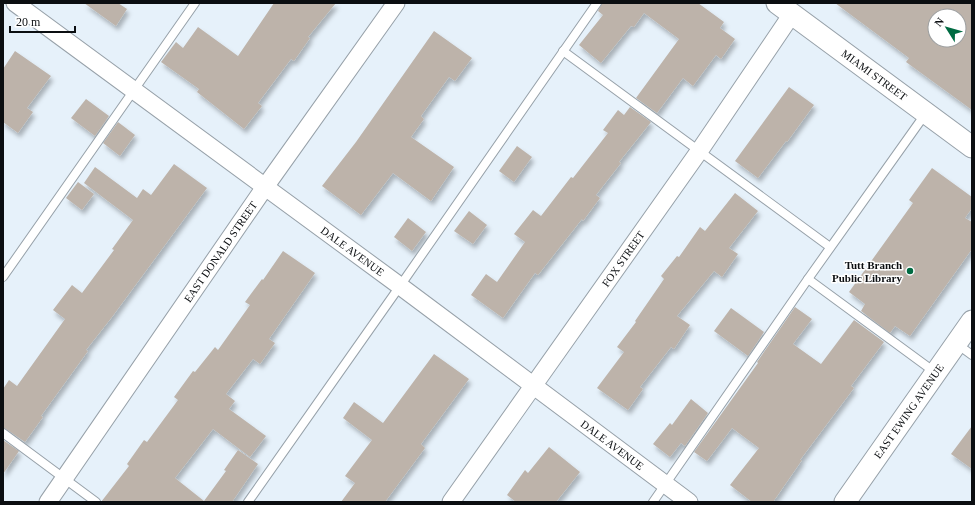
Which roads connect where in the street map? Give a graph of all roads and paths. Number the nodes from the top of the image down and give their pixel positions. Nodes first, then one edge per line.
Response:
1 (15, 3) edge
2 (195, 3) edge
3 (396, 3) edge
4 (597, 3) edge
5 (784, 9) edge
6 (563, 51) junction
7 (134, 90) junction
8 (926, 113) junction
9 (972, 147) edge
10 (700, 150) junction
11 (265, 187) junction
12 (830, 247) junction
13 (3, 277) edge
14 (808, 279) junction
15 (400, 286) junction
16 (972, 321) edge
17 (964, 349) edge
18 (936, 373) junction
19 (533, 386) junction
20 (3, 433) edge
21 (65, 479) junction
22 (666, 485) junction
23 (48, 502) edge
24 (96, 502) edge
25 (248, 502) edge
26 (452, 502) edge
27 (653, 502) edge
28 (689, 502) edge
29 (845, 502) edge

1 - 7 street, DALE AVENUE
2 - 7 lane
3 - 11 street, EAST DONALD STREET
4 - 6 lane
5 - 8 street, MIAMI STREET
5 - 10 street, FOX STREET
6 - 10 lane
6 - 15 lane
7 - 11 street, DALE AVENUE
7 - 13 lane
8 - 9 street, MIAMI STREET
8 - 12 lane
10 - 12 lane
10 - 19 street, FOX STREET
11 - 15 street, DALE AVENUE
11 - 21 street, EAST DONALD STREET
12 - 14 lane
14 - 18 lane
14 - 22 lane
15 - 19 street, DALE AVENUE
15 - 25 lane
16 - 17 street, EAST EWING AVENUE
17 - 18 street, EAST EWING AVENUE
18 - 29 street, EAST EWING AVENUE
19 - 22 street, DALE AVENUE
19 - 26 street, FOX STREET
20 - 21 lane
21 - 23 street, EAST DONALD STREET
21 - 24 lane
22 - 27 lane
22 - 28 street, DALE AVENUE

